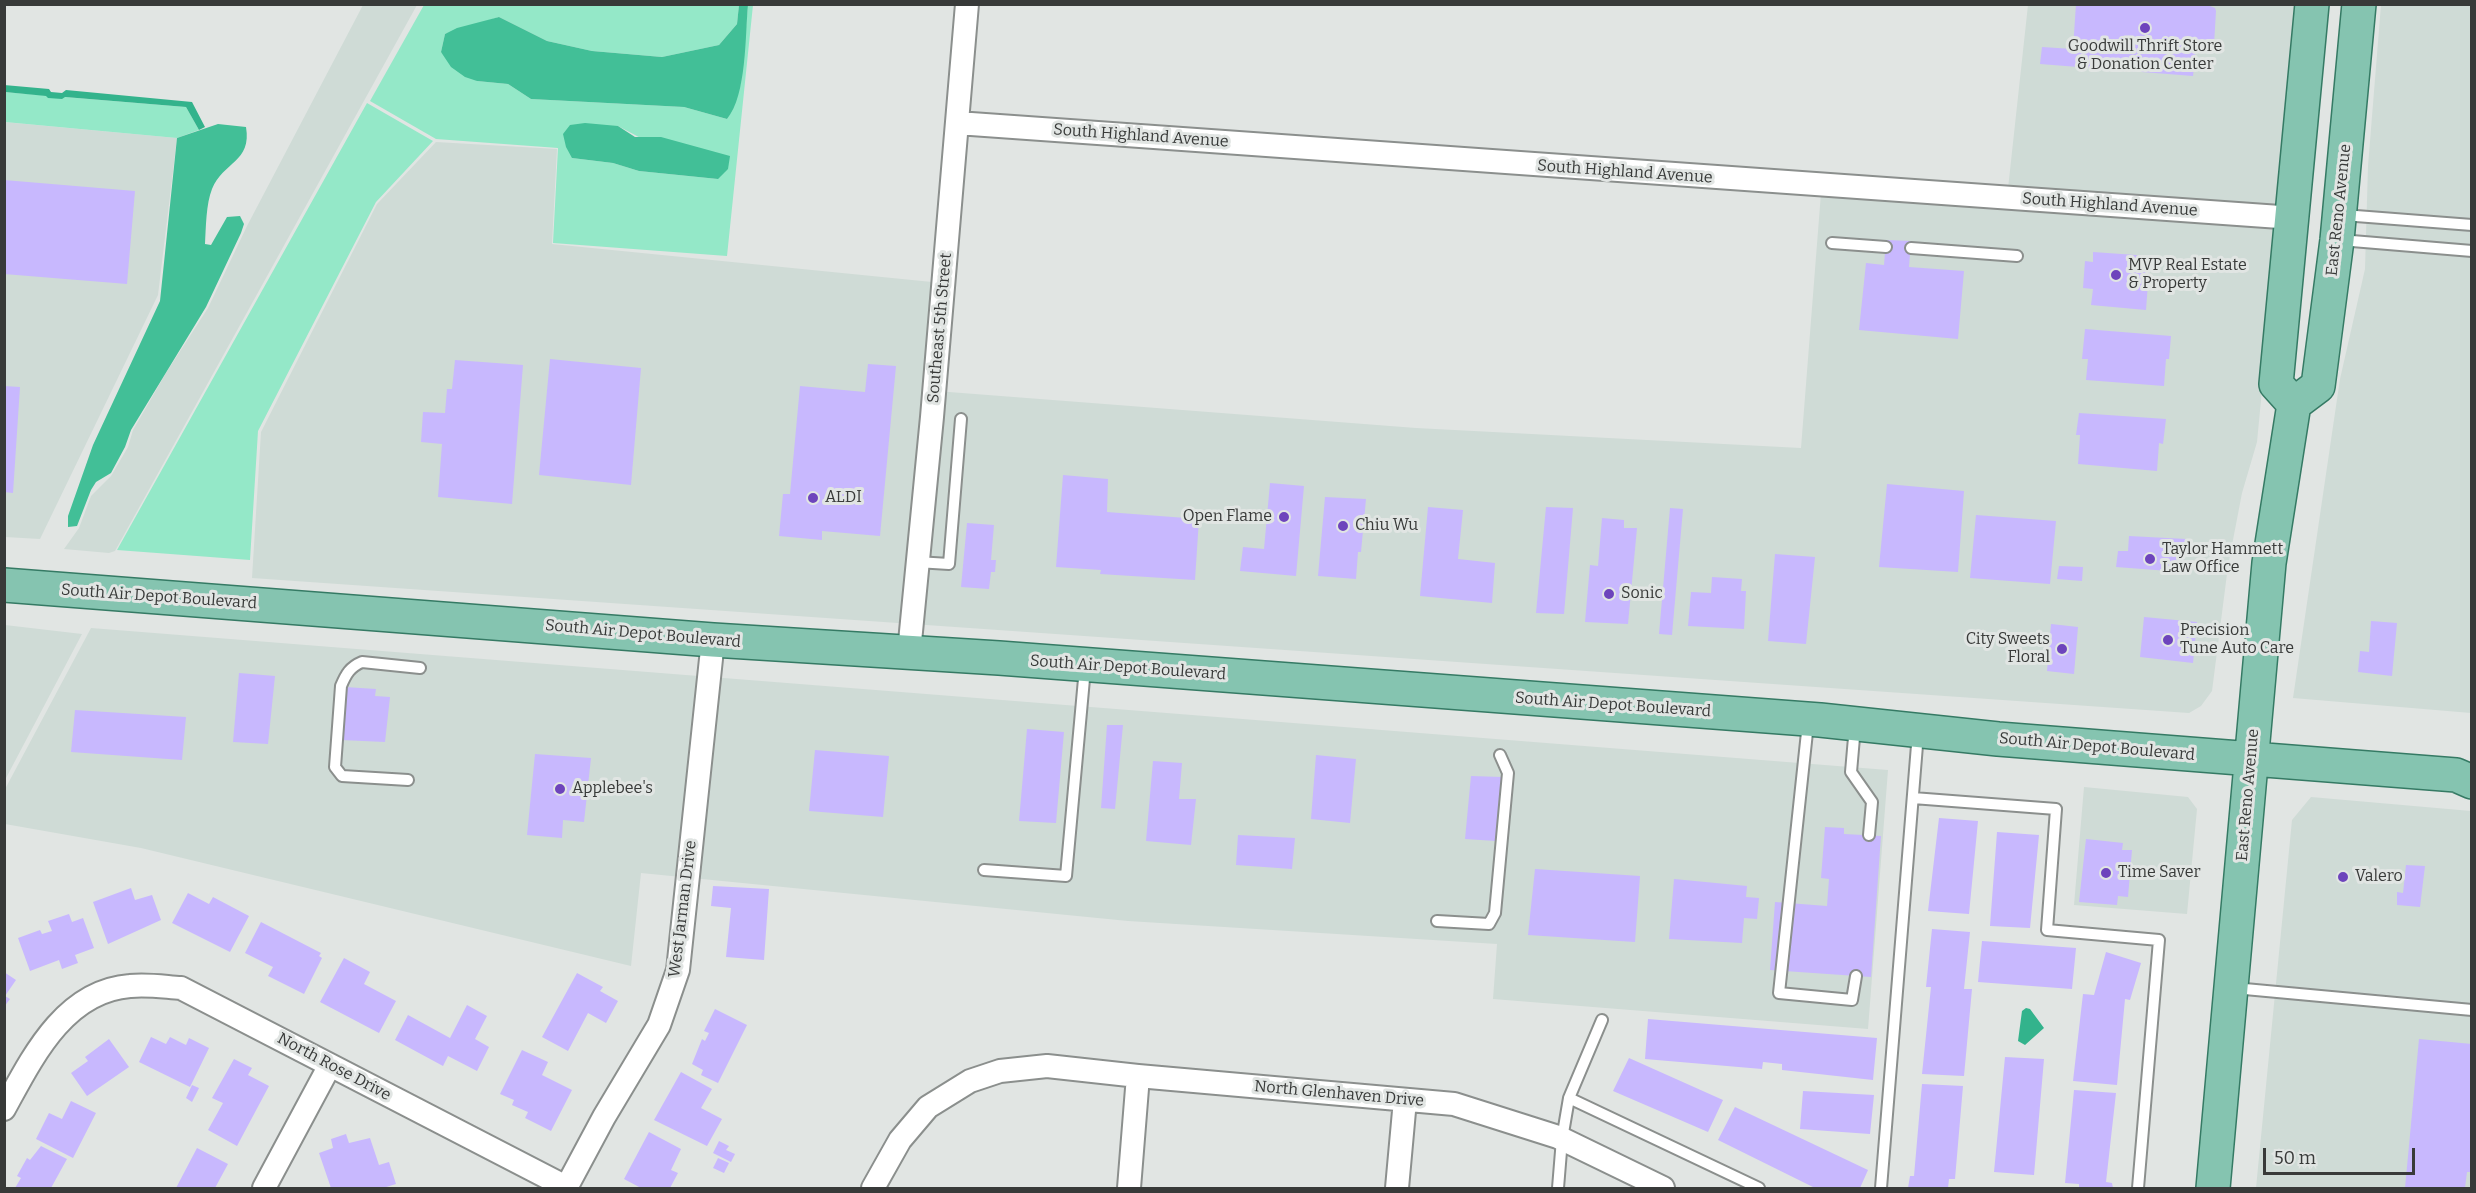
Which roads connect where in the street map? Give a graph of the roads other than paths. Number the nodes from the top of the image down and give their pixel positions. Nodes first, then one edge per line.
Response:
1 (967, 4) edge
2 (2312, 4) edge
3 (2359, 4) edge
4 (957, 123) junction
5 (2294, 218) junction
6 (2472, 225) edge
7 (2338, 227) junction
8 (1832, 243) dead end
9 (1886, 247) dead end
10 (1911, 248) dead end
11 (2472, 251) edge
12 (2017, 256) dead end
13 (2294, 404) junction
14 (961, 419) dead end
15 (917, 562) junction
16 (4, 585) edge
17 (713, 640) junction
18 (909, 652) junction
19 (1085, 664) junction
20 (420, 668) dead end
21 (1808, 719) junction
22 (1855, 723) junction
23 (1918, 730) junction
24 (1500, 754) dead end
25 (2251, 760) junction
26 (2466, 775) edge
27 (408, 780) dead end
28 (1913, 798) junction
29 (1869, 835) dead end
30 (984, 870) dead end
31 (1437, 921) dead end
32 (1856, 976) dead end
33 (2231, 988) junction
34 (2472, 1010) edge
35 (1602, 1020) dead end
36 (330, 1065) junction
37 (1138, 1076) junction
38 (1569, 1098) junction
39 (1405, 1100) junction
40 (4, 1109) edge
41 (1562, 1139) junction
42 (264, 1188) edge
43 (567, 1188) edge
44 (873, 1188) edge
45 (1129, 1188) edge
46 (1397, 1188) edge
47 (1558, 1188) edge
48 (1663, 1188) edge
49 (1759, 1188) edge
50 (1881, 1188) edge
51 (2138, 1188) edge
52 (2214, 1188) edge

1 - 4 street, Southeast 5th Street
2 - 5 main road
3 - 7 main road, East Reno Avenue
4 - 5 street, South Highland Avenue
4 - 15 street, Southeast 5th Street
5 - 7 main road
5 - 13 main road
6 - 7 lane
7 - 11 lane
7 - 13 main road, East Reno Avenue
8 - 9 lane
10 - 12 lane
13 - 25 main road, East Reno Avenue
14 - 15 lane
15 - 18 street, Southeast 5th Street
16 - 17 main road, South Air Depot Boulevard
17 - 18 main road, South Air Depot Boulevard
17 - 43 street, West Jarman Drive
18 - 19 main road, South Air Depot Boulevard
19 - 21 main road, South Air Depot Boulevard
19 - 30 lane
20 - 27 lane
21 - 22 main road, South Air Depot Boulevard
21 - 32 lane
22 - 23 main road, South Air Depot Boulevard
22 - 29 lane
23 - 25 main road, South Air Depot Boulevard
23 - 28 lane
24 - 31 lane
25 - 26 main road, South Air Depot Boulevard
25 - 33 main road, East Reno Avenue
28 - 50 lane
28 - 51 lane
33 - 34 lane
33 - 52 main road, East Reno Avenue
35 - 38 lane
36 - 40 street, North Rose Drive
36 - 42 street
36 - 43 street, North Rose Drive
37 - 39 street, North Glenhaven Drive
37 - 44 street, North Glenhaven Drive
37 - 45 street
38 - 41 lane
38 - 49 lane
39 - 41 street, North Glenhaven Drive
39 - 46 street
41 - 47 lane
41 - 48 street, North Glenhaven Drive

